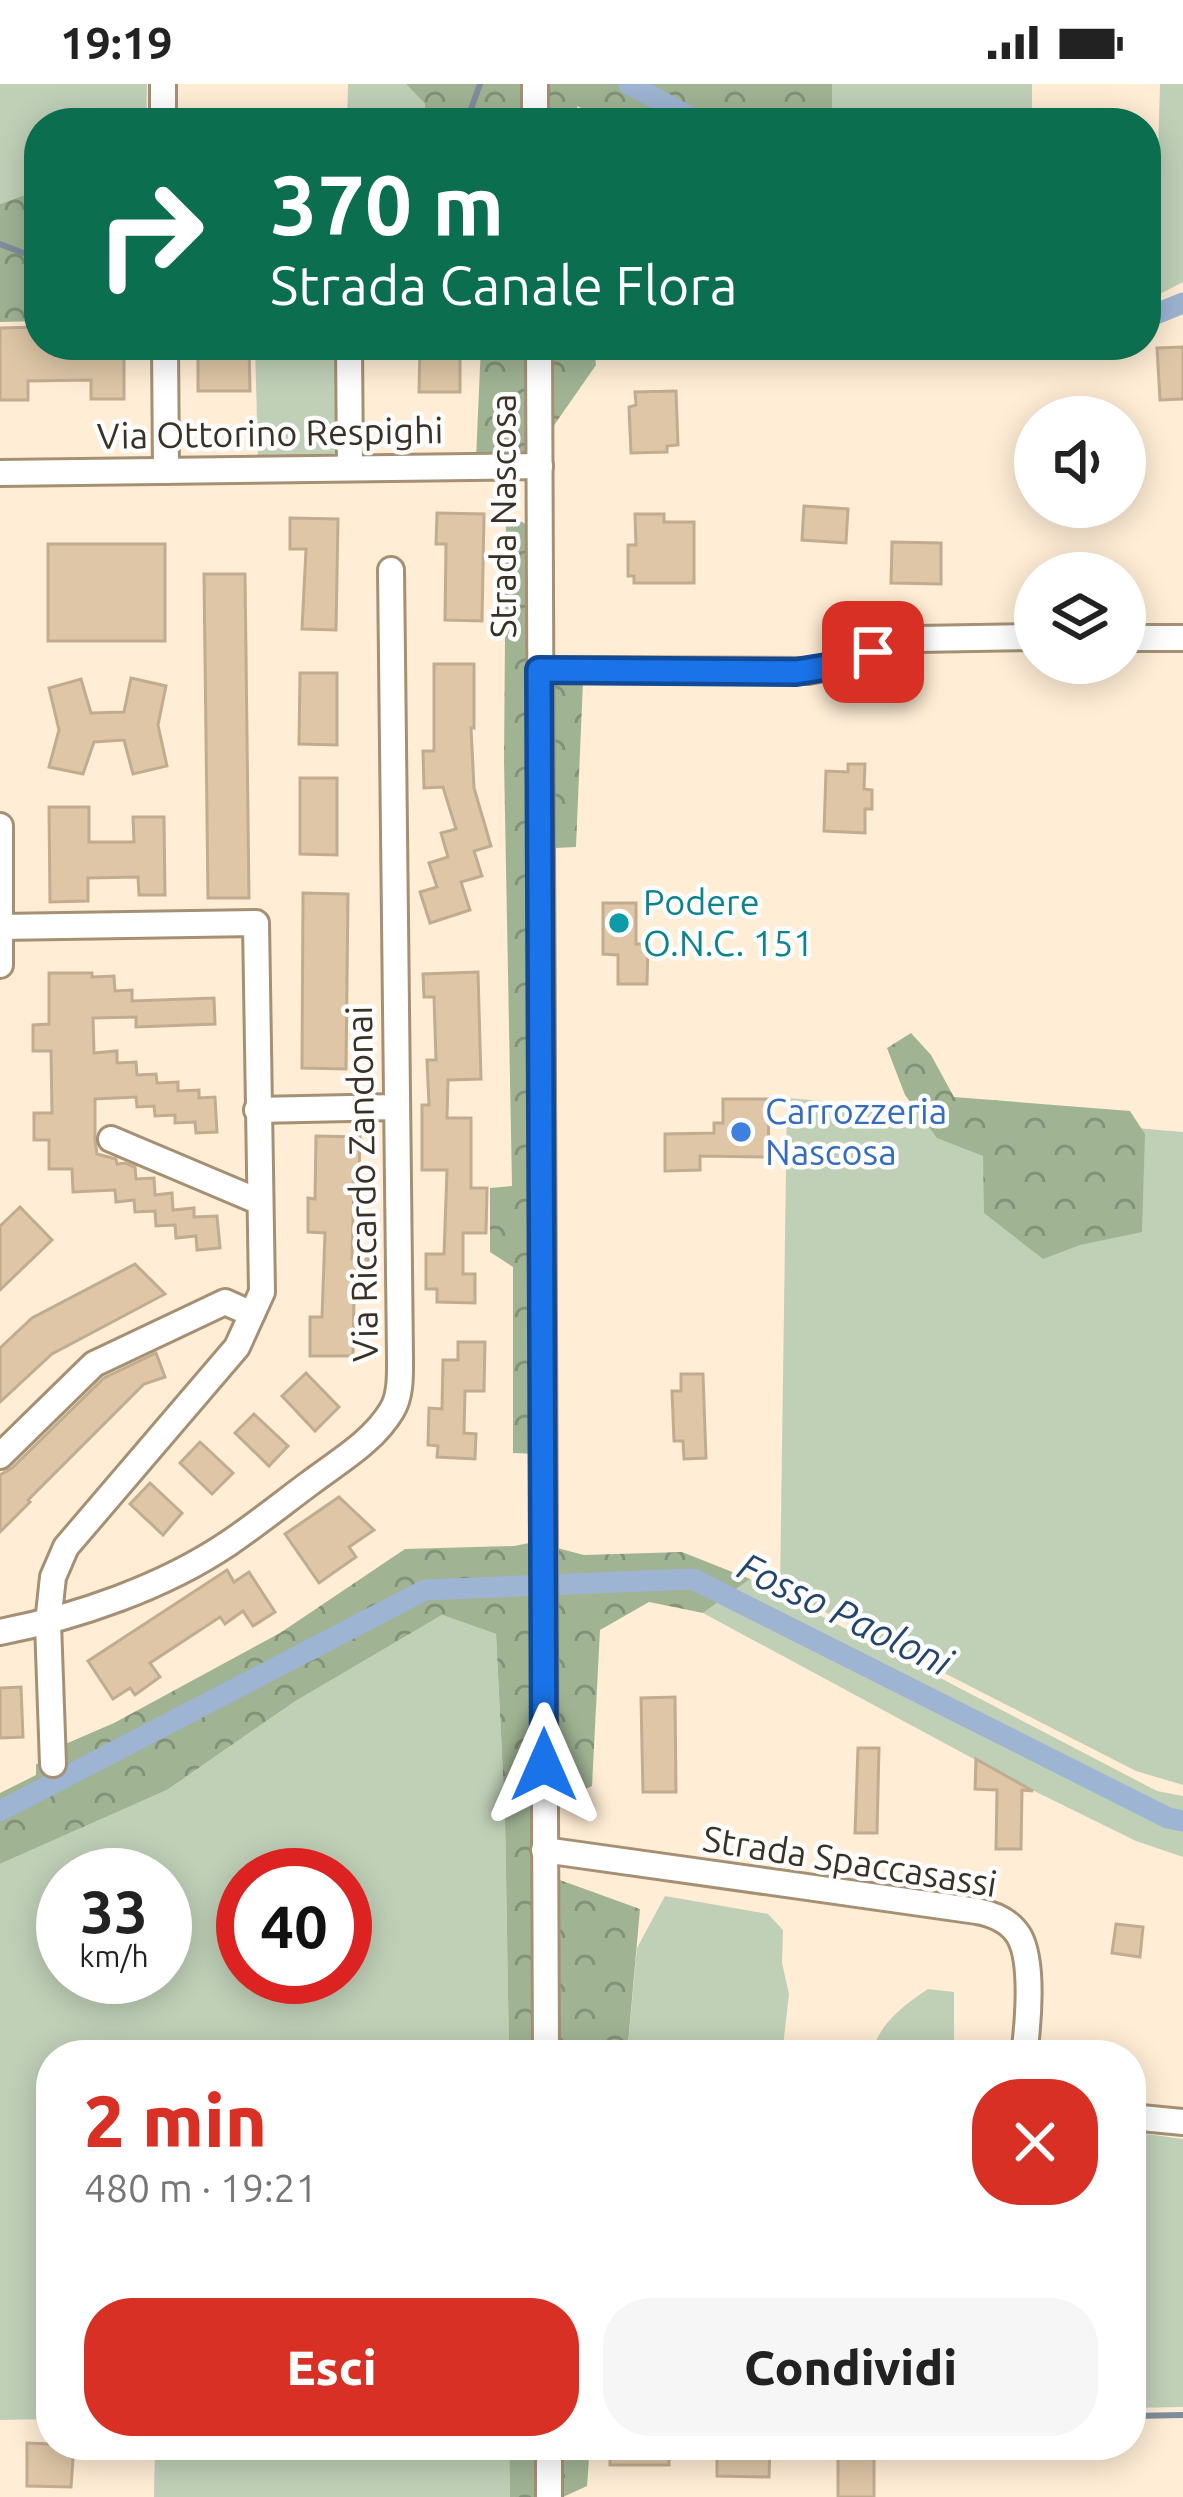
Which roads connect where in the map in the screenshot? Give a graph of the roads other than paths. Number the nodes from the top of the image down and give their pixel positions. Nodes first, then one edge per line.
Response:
1 (165, 360) edge
2 (349, 360) edge
3 (538, 360) edge
4 (540, 466) junction
5 (350, 468) junction
6 (166, 471) junction
7 (0, 473) edge
8 (391, 570) dead end
9 (1014, 637) edge
10 (1146, 638) edge
11 (1183, 638) edge
12 (539, 670) junction
13 (0, 826) edge
14 (0, 927) edge
15 (0, 965) edge
16 (397, 1107) junction
17 (257, 1110) junction
18 (111, 1139) dead end
19 (260, 1202) junction
20 (252, 1314) junction
21 (0, 1456) edge
22 (47, 1623) junction
23 (0, 1633) edge
24 (52, 1764) dead end
25 (544, 1850) junction
26 (546, 2040) edge
27 (1026, 2040) edge
28 (1146, 2118) edge
29 (1183, 2122) edge
30 (549, 2460) edge
31 (549, 2497) edge

1 - 6 street
2 - 5 street
3 - 4 street, Strada Nascosa
4 - 5 street, Via Ottorino Respighi
4 - 12 street, Strada Nascosa
5 - 6 street, Via Ottorino Respighi
6 - 7 street, Via Ottorino Respighi
8 - 16 street, Via Riccardo Zandonai
9 - 12 street
10 - 11 street
12 - 25 street, Strada Nascosa
13 - 14 street
14 - 15 street
14 - 17 street
16 - 17 street
16 - 22 street, Via Riccardo Zandonai
17 - 19 street
18 - 19 street
19 - 20 street
20 - 21 street
20 - 22 street
22 - 23 street, Via Riccardo Zandonai
22 - 24 street
25 - 26 street, Strada Nascosa
25 - 27 street, Strada Spaccasassi
28 - 29 street
30 - 31 street

